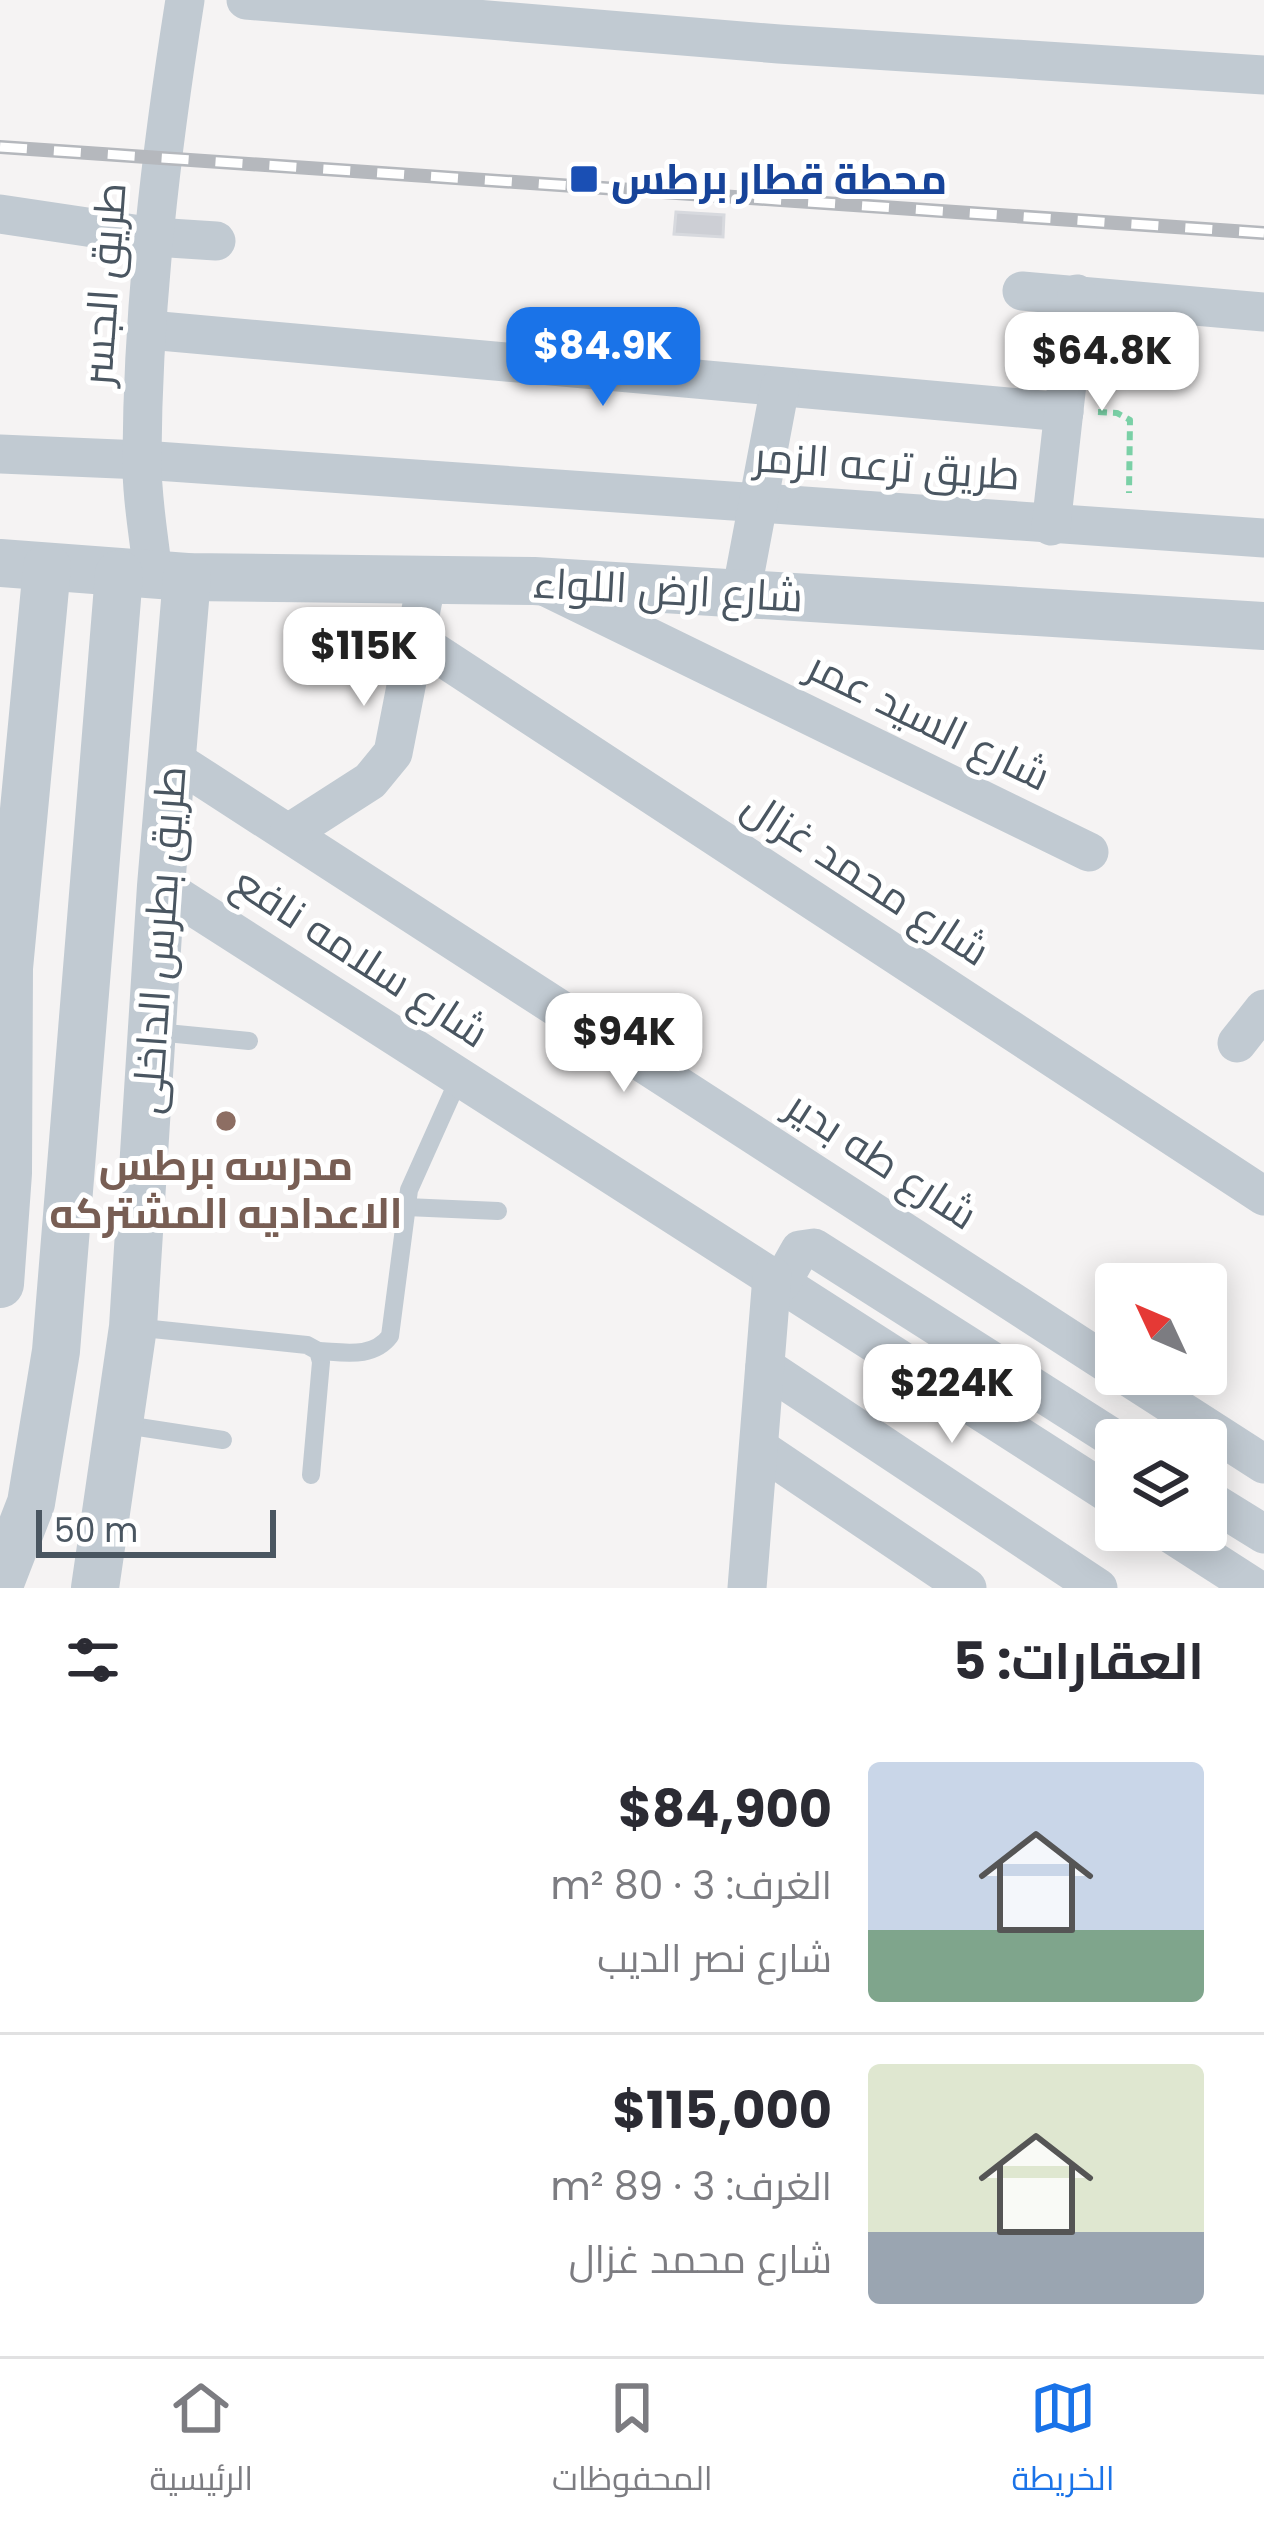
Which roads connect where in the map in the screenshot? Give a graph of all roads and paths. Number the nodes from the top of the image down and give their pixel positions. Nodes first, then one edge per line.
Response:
1 (185, 0) edge
2 (246, 0) edge
3 (1264, 75) edge
4 (0, 214) edge
5 (154, 237) junction
6 (216, 241) dead end
7 (1022, 291) dead end
8 (1077, 294) junction
9 (1264, 312) edge
10 (149, 330) junction
11 (780, 387) junction
12 (1064, 412) junction
13 (0, 454) edge
14 (142, 460) junction
15 (758, 506) junction
16 (1051, 526) junction
17 (1127, 530) junction
18 (1264, 538) edge
19 (23, 565) edge
20 (153, 575) junction
21 (427, 579) junction
22 (534, 581) junction
23 (741, 595) junction
24 (1264, 626) edge
25 (416, 640) junction
26 (173, 759) junction
27 (289, 833) junction
28 (1089, 852) dead end
29 (161, 886) junction
30 (4, 967) edge
31 (1264, 1010) edge
32 (152, 1032) junction
33 (248, 1040) dead end
34 (1237, 1043) dead end
35 (460, 1076) junction
36 (3, 1097) edge
37 (4, 1172) edge
38 (1264, 1196) edge
39 (406, 1207) junction
40 (498, 1211) dead end
41 (777, 1279) junction
42 (0, 1284) edge
43 (133, 1328) junction
44 (317, 1351) junction
45 (1095, 1355) edge
46 (765, 1367) junction
47 (1157, 1395) edge
48 (119, 1424) junction
49 (1095, 1427) edge
50 (223, 1440) dead end
51 (759, 1448) junction
52 (1264, 1464) edge
53 (311, 1475) dead end
54 (1095, 1484) edge
55 (1227, 1511) edge
56 (1264, 1534) edge
57 (1198, 1551) edge
58 (0, 1583) edge
59 (95, 1588) edge
60 (747, 1588) edge
61 (967, 1588) edge
62 (1099, 1588) edge
63 (1255, 1588) edge

1 - 5 street, طريق الجسر
2 - 3 street
4 - 5 street
5 - 6 street
5 - 10 street, طريق الجسر
7 - 8 street
8 - 9 street
8 - 12 street
10 - 11 street
10 - 14 street, طريق الجسر
11 - 12 street
11 - 15 street
12 - 16 street
12 - 17 path
13 - 14 street, طريق ترعه الزمر
14 - 15 street, طريق ترعه الزمر
14 - 20 street, طريق الجسر
15 - 16 street, طريق ترعه الزمر
15 - 23 street
16 - 17 street, طريق ترعه الزمر
17 - 18 street, طريق ترعه الزمر
19 - 20 street, شارع ارض اللواء
19 - 30 street
20 - 21 street, شارع ارض اللواء
20 - 26 street, طريق بطرس الداخلى
20 - 58 street
21 - 22 street, شارع ارض اللواء
21 - 25 street
22 - 23 street, شارع ارض اللواء
22 - 28 street, شارع السيد عمر
23 - 24 street, شارع ارض اللواء
25 - 27 street
25 - 38 street, شارع محمد غزال
26 - 27 street, شارع طه بدير
26 - 29 street, طريق بطرس الداخلى
27 - 45 street, شارع طه بدير
29 - 32 street, طريق بطرس الداخلى
29 - 35 street, شارع سلامه نافع
30 - 36 street
31 - 34 street
32 - 33 lane
32 - 43 street, طريق بطرس الداخلى
35 - 39 lane
35 - 41 street, شارع سلامه نافع
36 - 37 street
37 - 42 street
39 - 40 lane
39 - 44 lane
41 - 46 street
41 - 49 street
41 - 54 street, شارع سلامه نافع
43 - 44 lane
43 - 48 street, طريق بطرس الداخلى
44 - 53 lane
46 - 51 street
46 - 62 street
47 - 52 street
48 - 50 lane
48 - 59 street, طريق بطرس الداخلى
51 - 60 street
51 - 61 street
55 - 56 street
57 - 63 street

